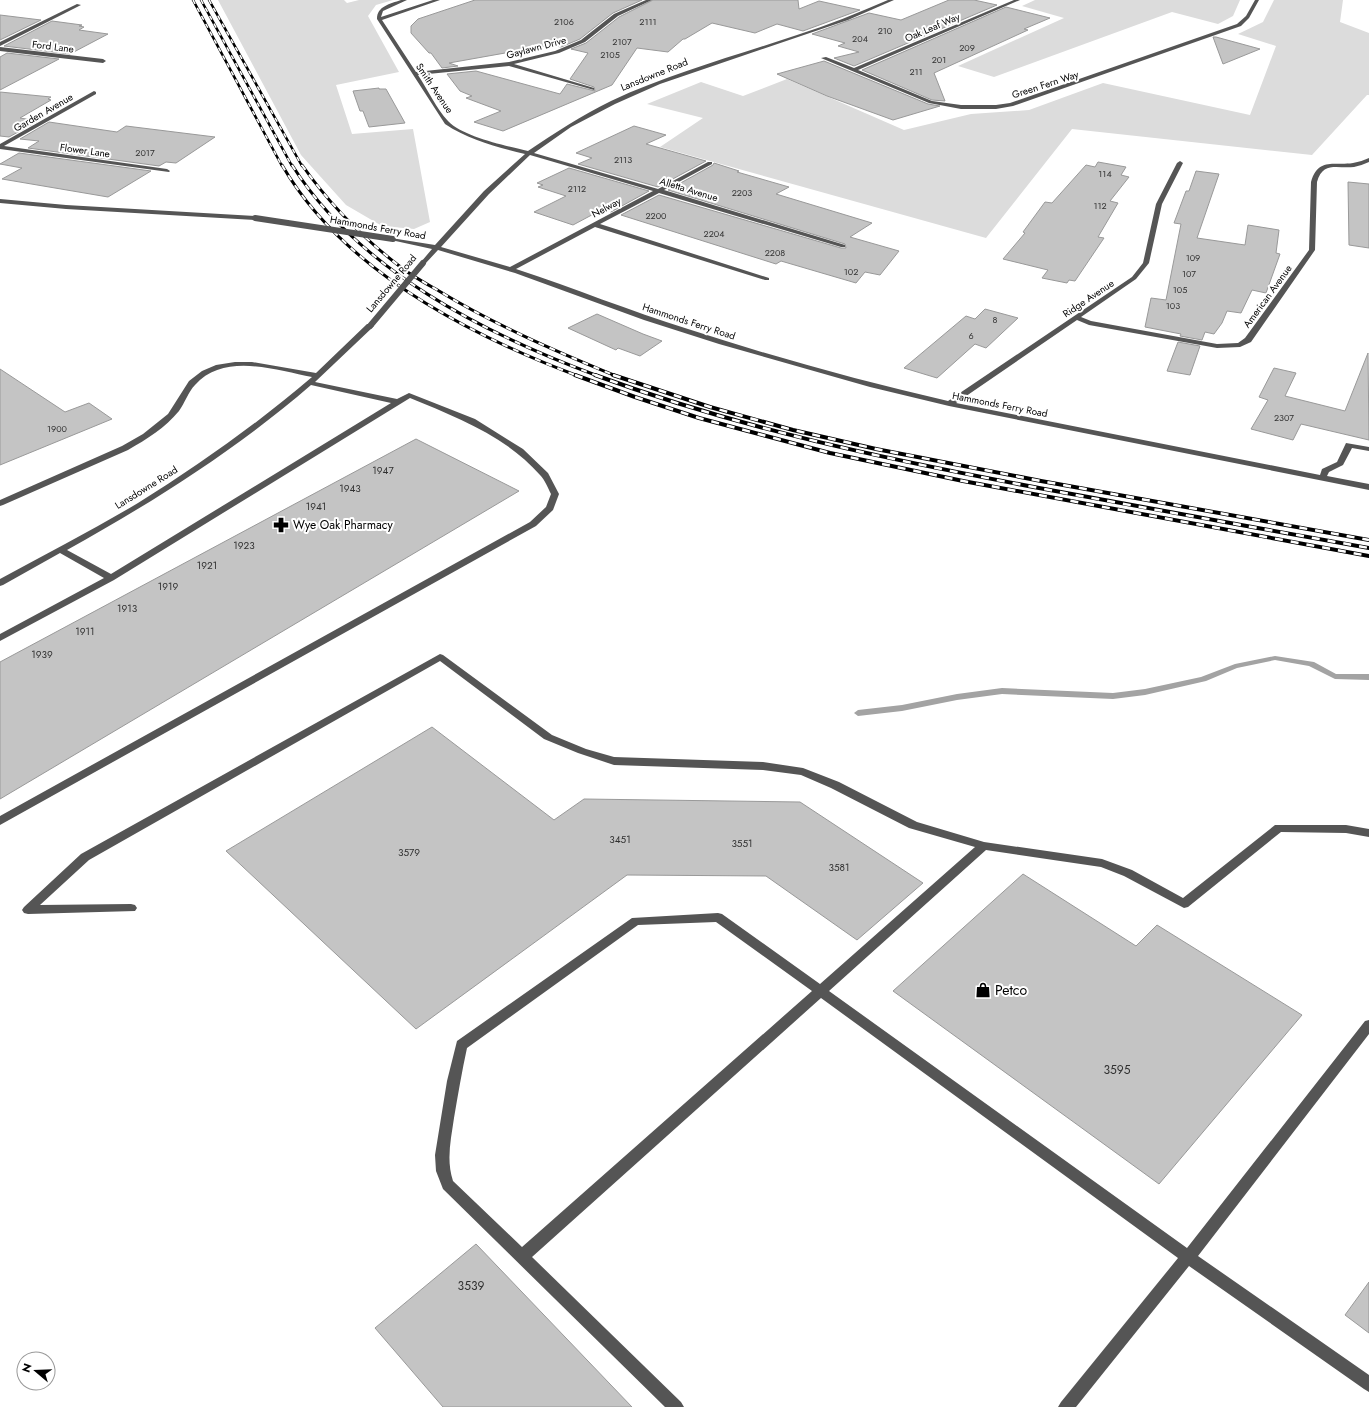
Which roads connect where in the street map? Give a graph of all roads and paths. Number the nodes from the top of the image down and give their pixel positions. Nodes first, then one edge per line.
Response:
1 (405, 0) edge
2 (438, 0) edge
3 (650, 0) edge
4 (892, 0) edge
5 (1018, 0) edge
6 (1257, 0) edge
7 (79, 5) dead end
8 (379, 19) junction
9 (0, 44) edge
10 (0, 49) edge
11 (824, 58) dead end
12 (103, 61) dead end
13 (509, 64) junction
14 (854, 70) junction
15 (414, 74) junction
16 (592, 89) dead end
17 (94, 93) dead end
18 (0, 147) edge
19 (529, 154) junction
20 (1369, 160) edge
21 (710, 163) dead end
22 (1180, 163) dead end
23 (167, 171) dead end
24 (660, 190) junction
25 (0, 201) edge
26 (595, 225) junction
27 (843, 246) dead end
28 (437, 247) junction
29 (512, 269) junction
30 (767, 279) dead end
31 (1077, 318) junction
32 (318, 376) junction
33 (310, 382) junction
34 (398, 402) junction
35 (949, 404) junction
36 (1369, 449) edge
37 (1323, 477) junction
38 (1369, 487) edge
39 (0, 502) edge
40 (62, 550) junction
41 (111, 578) junction
42 (3, 581) edge
43 (0, 638) edge
44 (0, 821) edge
45 (1369, 833) edge
46 (984, 846) junction
47 (131, 908) dead end
48 (821, 991) junction
49 (1369, 1025) edge
50 (1188, 1256) junction
51 (521, 1257) junction
52 (1369, 1384) edge
53 (676, 1407) edge
54 (1066, 1407) edge

1 - 8 street
2 - 8 street
3 - 13 street, Gaylawn Drive
4 - 19 street, Lansdowne Road
5 - 14 street, Oak Leaf Way
6 - 14 street, Green Fern Way
7 - 9 street
8 - 15 street, Smith Avenue
10 - 12 street, Ford Lane
11 - 14 street, Green Fern Way
13 - 15 street, Gaylawn Drive
13 - 16 street
15 - 19 street, Smith Avenue
17 - 18 street, Garden Avenue
18 - 23 street, Flower Lane
19 - 24 street, Alletta Avenue
19 - 28 street, Lansdowne Road
20 - 31 street, American Avenue
21 - 24 street, Nelway
22 - 31 street, Ridge Avenue
24 - 26 street, Nelway
24 - 27 street, Alletta Avenue
25 - 28 street, Hammonds Ferry Road, bridge
26 - 29 street, Nelway
26 - 30 street
28 - 29 street, Hammonds Ferry Road
28 - 32 street, Lansdowne Road, bridge
29 - 35 street, Hammonds Ferry Road
31 - 35 street, Ridge Avenue
32 - 33 street, Lansdowne Road
32 - 39 street
33 - 34 street
33 - 40 street, Lansdowne Road
34 - 41 street
34 - 44 street
35 - 37 street, Hammonds Ferry Road
36 - 37 street
37 - 38 street, Hammonds Ferry Road
40 - 41 street
40 - 42 street, Lansdowne Road
41 - 43 street
45 - 46 street
46 - 47 street
46 - 48 street
48 - 50 street
48 - 51 street
48 - 51 street
49 - 50 street
50 - 52 street
50 - 54 street
51 - 53 street

